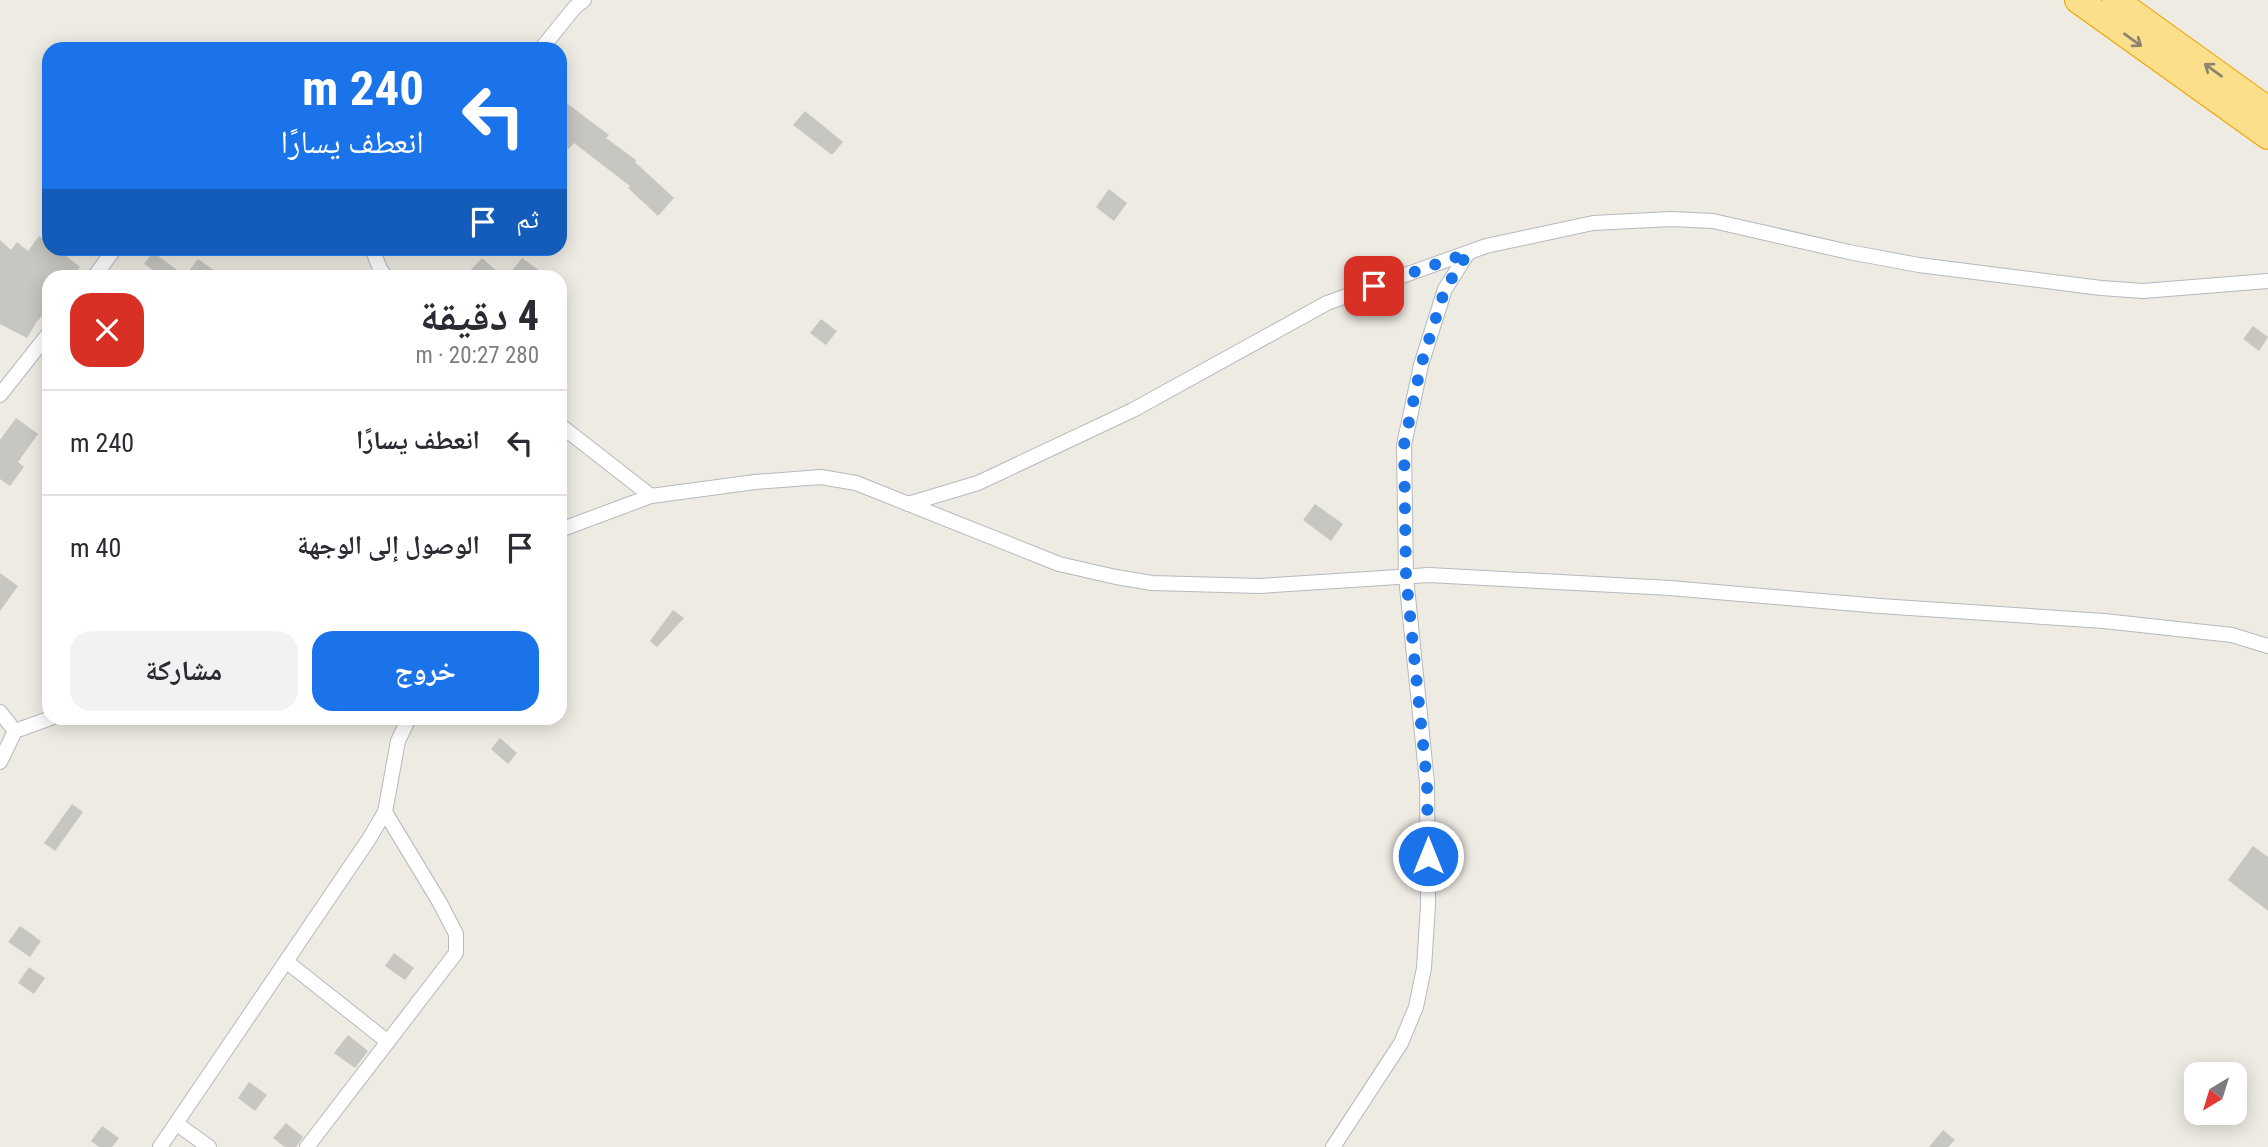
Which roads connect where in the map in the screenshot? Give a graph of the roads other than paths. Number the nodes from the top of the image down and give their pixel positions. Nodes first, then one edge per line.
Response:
1 (584, 0) edge
2 (2078, 0) edge
3 (2115, 0) edge
4 (547, 42) edge
5 (2268, 110) edge
6 (2268, 136) edge
7 (1468, 253) junction
8 (2268, 281) edge
9 (42, 343) edge
10 (0, 395) edge
11 (567, 430) edge
12 (651, 496) junction
13 (908, 504) junction
14 (567, 527) edge
15 (1406, 576) junction
16 (2268, 646) edge
17 (0, 712) edge
18 (42, 721) edge
19 (406, 725) edge
20 (15, 731) junction
21 (0, 762) edge
22 (385, 811) junction
23 (287, 962) junction
24 (388, 1042) junction
25 (177, 1124) junction
26 (160, 1147) edge
27 (209, 1147) edge
28 (307, 1147) edge
29 (1333, 1147) edge

1 - 4 street
2 -> 6 highway
5 -> 3 highway
7 - 8 street
7 - 13 street
7 - 15 street
9 - 10 street
11 - 12 street
12 - 13 street
12 - 14 street
13 - 15 street
15 - 16 street
15 - 29 street
17 - 20 street
18 - 20 street
19 - 22 street
20 - 21 street
22 - 23 street
22 - 24 street
23 - 24 street
23 - 25 street
24 - 28 street
25 - 26 street
25 - 27 street

